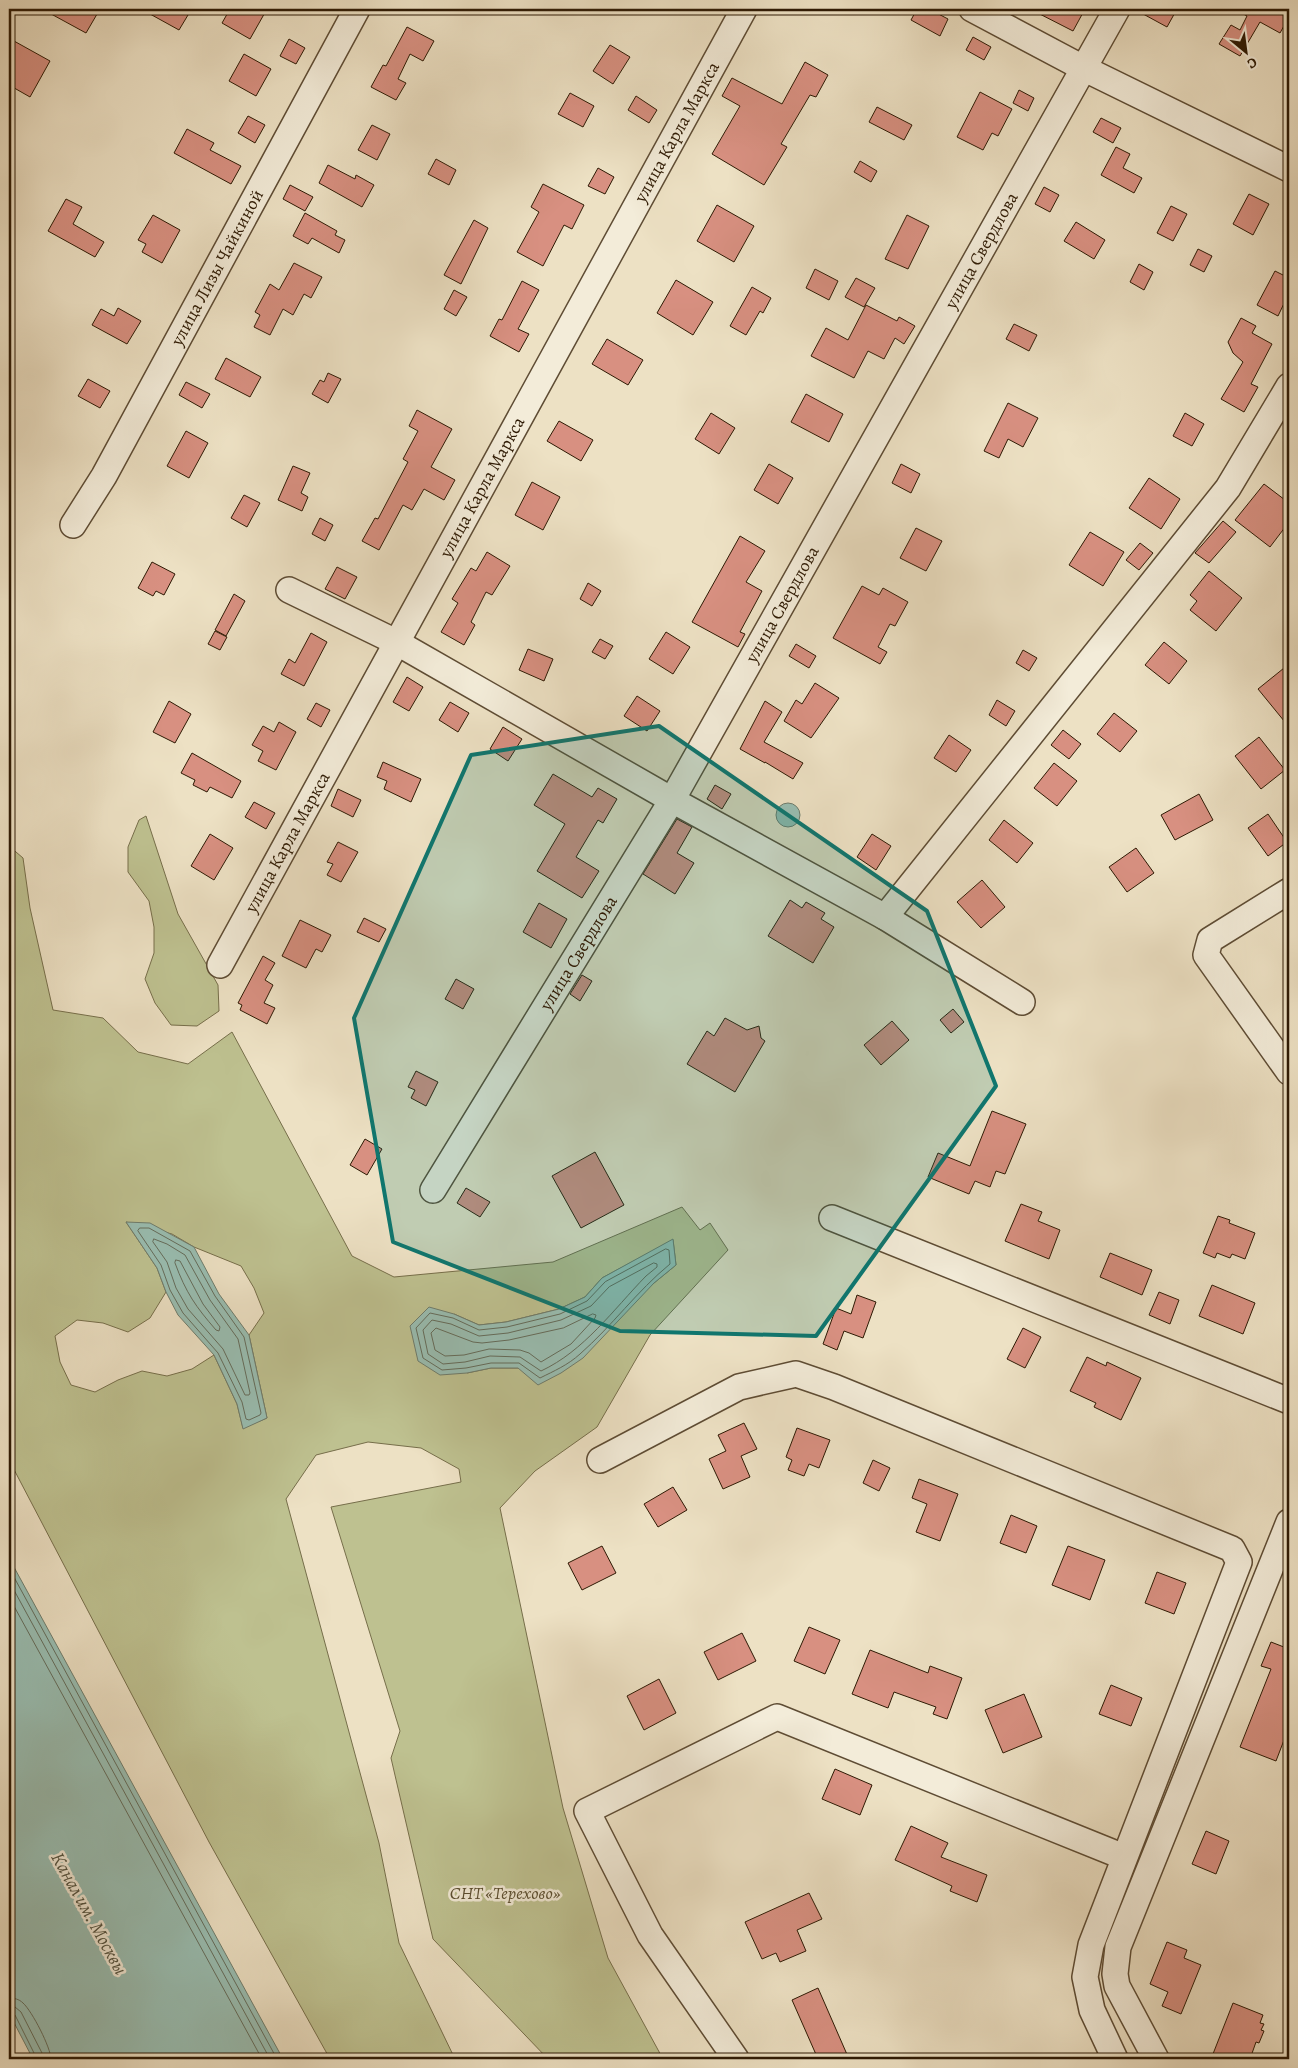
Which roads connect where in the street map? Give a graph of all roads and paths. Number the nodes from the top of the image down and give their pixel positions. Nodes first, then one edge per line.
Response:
1 (357, 9) edge
2 (744, 9) edge
3 (972, 9) edge
4 (1117, 9) edge
5 (1084, 69) junction
6 (1289, 169) edge
7 (1289, 386) edge
8 (73, 525) dead end
9 (289, 590) dead end
10 (396, 642) junction
11 (672, 800) junction
12 (1289, 891) edge
13 (885, 917) junction
14 (220, 965) dead end
15 (1022, 1002) dead end
16 (1289, 1072) edge
17 (433, 1190) dead end
18 (832, 1218) dead end
19 (1289, 1401) edge
20 (600, 1460) dead end
21 (1289, 1522) edge
22 (1124, 1857) junction
23 (736, 2059) edge
24 (1115, 2059) edge
25 (1156, 2059) edge

1 - 8 street, улица Лизы Чайкиной
2 - 10 street, улица Карла Маркса
3 - 5 street
4 - 5 street, улица Свердлова
5 - 6 street
5 - 11 street, улица Свердлова
7 - 13 street
9 - 10 street
10 - 11 street
10 - 14 street, улица Карла Маркса
11 - 13 street
11 - 17 street, улица Свердлова
12 - 16 street
13 - 15 street
18 - 19 street
20 - 22 street
21 - 25 street
22 - 23 street
22 - 24 street

